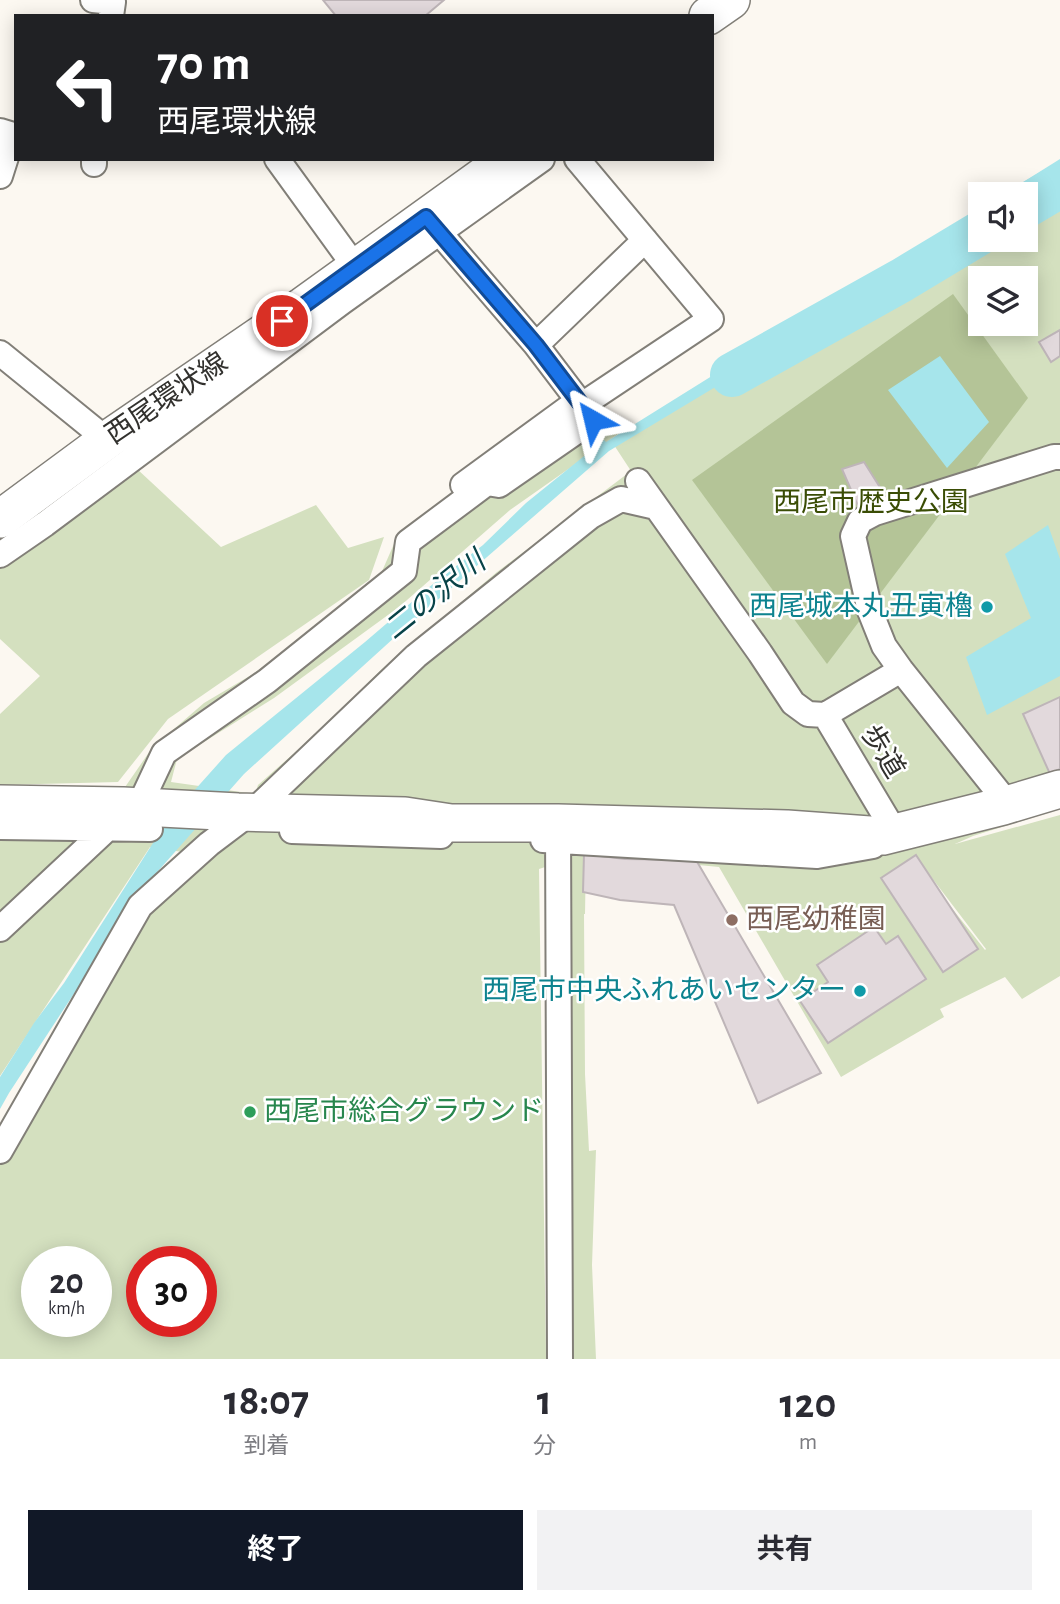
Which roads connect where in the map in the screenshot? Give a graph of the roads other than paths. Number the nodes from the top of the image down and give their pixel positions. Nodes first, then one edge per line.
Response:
1 (93, 0) edge
2 (731, 0) edge
3 (111, 14) edge
4 (711, 14) edge
5 (0, 131) edge
6 (278, 161) edge
7 (505, 161) edge
8 (539, 161) edge
9 (579, 161) edge
10 (0, 176) edge
11 (432, 225) junction
12 (645, 240) junction
13 (356, 268) junction
14 (536, 345) junction
15 (0, 353) edge
16 (584, 409) junction
17 (107, 440) junction
18 (1060, 457) edge
19 (638, 481) dead end
20 (656, 507) junction
21 (0, 519) edge
22 (390, 537) dead end
23 (0, 555) edge
24 (901, 670) junction
25 (825, 715) junction
26 (1060, 773) edge
27 (1060, 789) edge
28 (0, 794) edge
29 (1000, 794) junction
30 (1060, 800) edge
31 (0, 804) edge
32 (298, 804) dead end
33 (128, 812) junction
34 (252, 814) junction
35 (887, 820) junction
36 (0, 827) edge
37 (563, 835) junction
38 (0, 929) edge
39 (0, 1151) edge
40 (561, 1359) edge
41 (576, 1359) edge

1 - 3 street
2 - 4 street
5 - 10 street
6 - 13 street
7 - 11 street, 西尾環状線
8 - 11 street
9 - 12 street
11 - 13 street, 西尾環状線
11 - 14 street
11 - 23 street
12 - 14 street
12 - 16 street
13 - 17 street, 西尾環状線
14 - 16 street
15 - 17 street
16 - 22 street
16 - 33 street
17 - 21 street, 西尾環状線
18 - 24 street
19 - 20 street
20 - 25 street
20 - 34 street
24 - 25 street
24 - 29 street
25 - 35 street, 歩道
26 - 29 street
27 - 37 street
28 - 33 street
29 - 35 street
30 - 37 street
31 - 33 street
32 - 35 street
33 - 34 street
33 - 36 street
33 - 38 street
34 - 37 street
34 - 39 street
37 - 40 street
37 - 41 street

